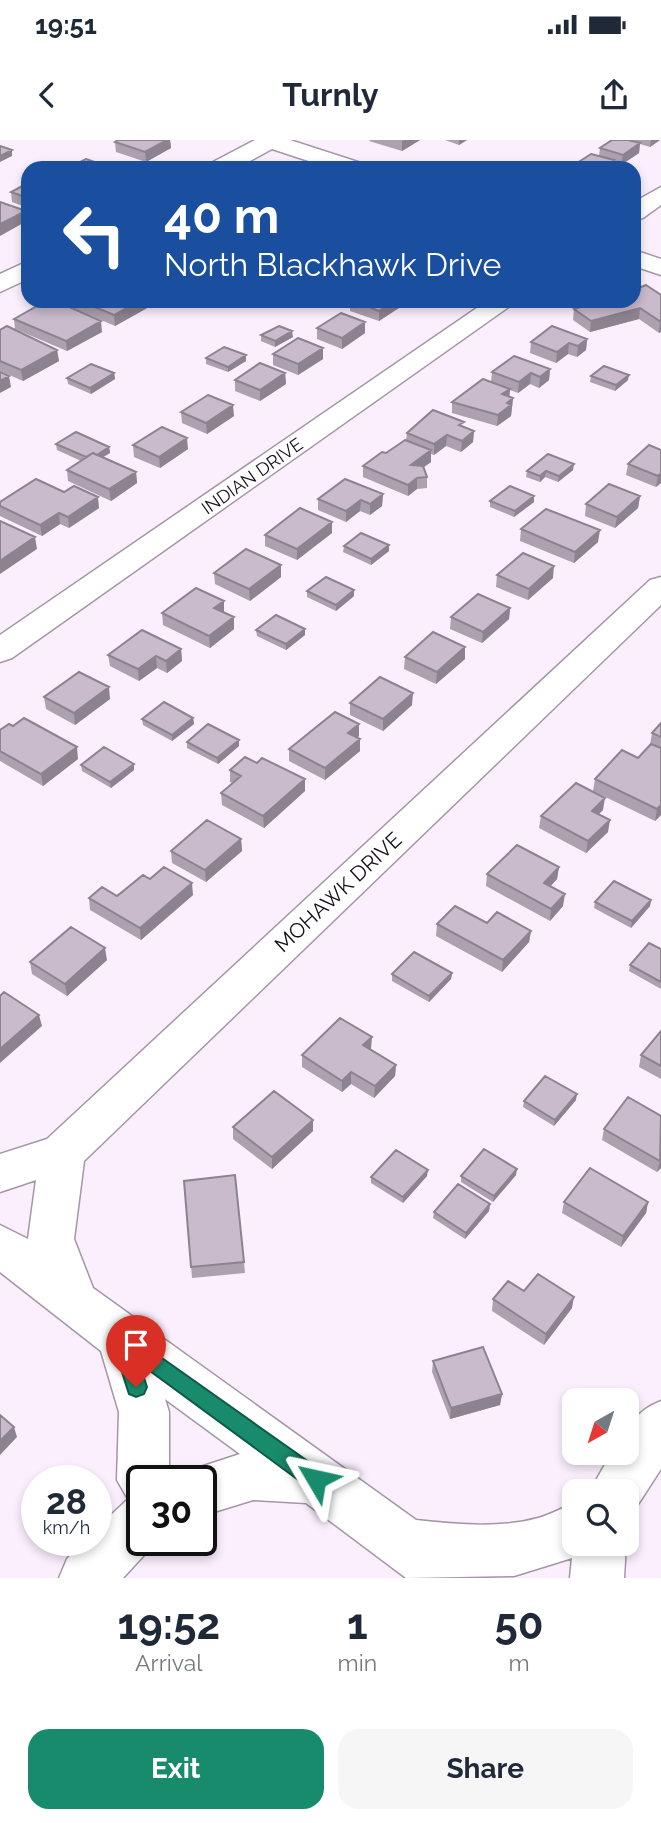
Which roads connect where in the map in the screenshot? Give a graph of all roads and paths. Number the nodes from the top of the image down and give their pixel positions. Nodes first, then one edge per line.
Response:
1 (270, 140) edge
2 (239, 161) edge
3 (332, 161) edge
4 (661, 194) edge
5 (641, 208) edge
6 (641, 260) edge
7 (661, 267) edge
8 (21, 273) edge
9 (0, 284) edge
10 (494, 308) edge
11 (661, 587) edge
12 (0, 651) edge
13 (62, 1153) junction
14 (0, 1173) edge
15 (0, 1245) edge
16 (74, 1302) junction
17 (121, 1338) junction
18 (661, 1425) edge
19 (142, 1465) edge
20 (316, 1479) junction
21 (624, 1479) edge
22 (217, 1486) edge
23 (126, 1523) edge
24 (562, 1536) edge
25 (407, 1546) junction
26 (599, 1556) edge
27 (86, 1578) edge
28 (451, 1578) edge
29 (597, 1578) edge

1 - 2 street
1 - 3 street
4 - 5 street
6 - 7 street
8 - 9 street
10 - 12 street, INDIAN DRIVE
11 - 13 street, MOHAWK DRIVE
13 - 14 street, MOHAWK DRIVE
13 - 16 street
15 - 16 street
16 - 17 street
17 - 19 street
17 - 20 street
18 - 21 street
20 - 22 street
20 - 25 street
23 - 27 street
24 - 25 street
25 - 28 street
26 - 29 street

